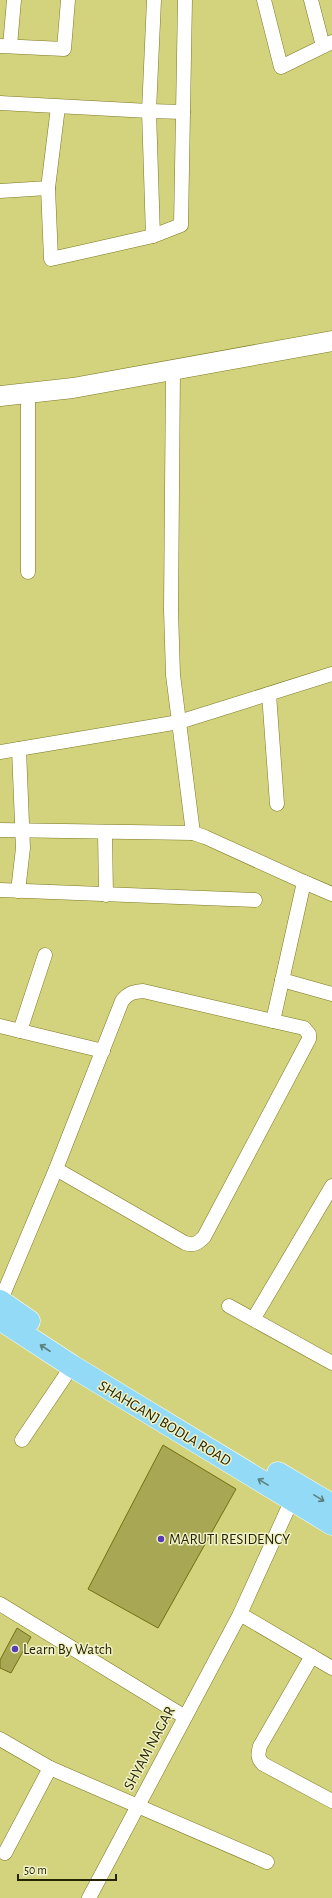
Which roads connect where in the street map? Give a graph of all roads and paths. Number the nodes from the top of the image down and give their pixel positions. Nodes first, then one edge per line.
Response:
1 (14, 0) edge
2 (68, 0) edge
3 (154, 0) edge
4 (185, 0) edge
5 (264, 0) edge
6 (311, 0) edge
7 (327, 44) edge
8 (5, 46) edge
9 (0, 103) edge
10 (58, 107) junction
11 (149, 111) junction
12 (183, 112) junction
13 (48, 188) junction
14 (0, 191) edge
15 (153, 236) junction
16 (332, 341) edge
17 (172, 370) junction
18 (28, 392) junction
19 (0, 396) edge
20 (28, 572) dead end
21 (332, 674) edge
22 (269, 694) junction
23 (179, 722) junction
24 (19, 749) junction
25 (0, 752) edge
26 (277, 804) dead end
27 (0, 830) edge
28 (22, 830) junction
29 (105, 832) junction
30 (193, 833) junction
31 (304, 882) junction
32 (0, 890) edge
33 (18, 891) junction
34 (332, 894) edge
35 (106, 895) junction
36 (255, 900) dead end
37 (45, 956) dead end
38 (282, 980) junction
39 (332, 994) edge
40 (273, 1021) junction
41 (0, 1026) edge
42 (20, 1031) junction
43 (103, 1051) junction
44 (56, 1169) junction
45 (332, 1186) edge
46 (0, 1301) edge
47 (229, 1306) dead end
48 (254, 1318) junction
49 (0, 1319) edge
50 (332, 1363) edge
51 (72, 1366) junction
52 (103, 1377) junction
53 (22, 1440) dead end
54 (296, 1493) junction
55 (332, 1505) edge
56 (332, 1524) edge
57 (0, 1604) edge
58 (240, 1614) junction
59 (312, 1656) junction
60 (332, 1668) edge
61 (185, 1717) junction
62 (0, 1738) edge
63 (50, 1768) junction
64 (332, 1801) edge
65 (139, 1805) junction
66 (2, 1855) edge
67 (267, 1862) dead end
68 (89, 1898) edge

1 - 8 street
2 - 8 street
3 - 11 street
4 - 12 street
5 - 7 street
6 - 7 street
9 - 10 street
10 - 11 street
10 - 13 street
11 - 12 street
11 - 15 street
12 - 15 street
13 - 14 street
13 - 15 street
16 - 17 main road
17 - 18 main road
17 - 23 street
18 - 19 main road
18 - 20 street
21 - 22 street
22 - 23 street
22 - 26 street
23 - 24 street
23 - 30 street
24 - 25 street
24 - 28 street
27 - 28 street
28 - 29 street
28 - 33 street
29 - 30 street
29 - 35 street
30 - 31 street
31 - 34 street
31 - 38 street
32 - 33 street
33 - 35 street
35 - 36 street
37 - 42 street
38 - 39 street
38 - 40 street
40 - 43 street
40 - 44 street
41 - 42 street
42 - 43 street
43 - 44 street
44 - 46 street
45 - 48 street
46 - 52 main road
47 - 48 street
48 - 50 street
51 -> 49 main road, SHAHGANJ BODLA ROAD
51 - 52 main road, SHAHGANJ BODLA ROAD
51 - 53 street
52 - 54 main road
54 -> 55 main road
54 - 56 main road
54 - 58 street, SHYAM NAGAR
57 - 61 street
58 - 59 street
58 - 61 street, SHYAM NAGAR
59 - 60 street
59 - 64 street
61 - 65 street, SHYAM NAGAR
62 - 63 street
63 - 65 street
63 - 66 street
65 - 67 street
65 - 68 street, SHYAM NAGAR

